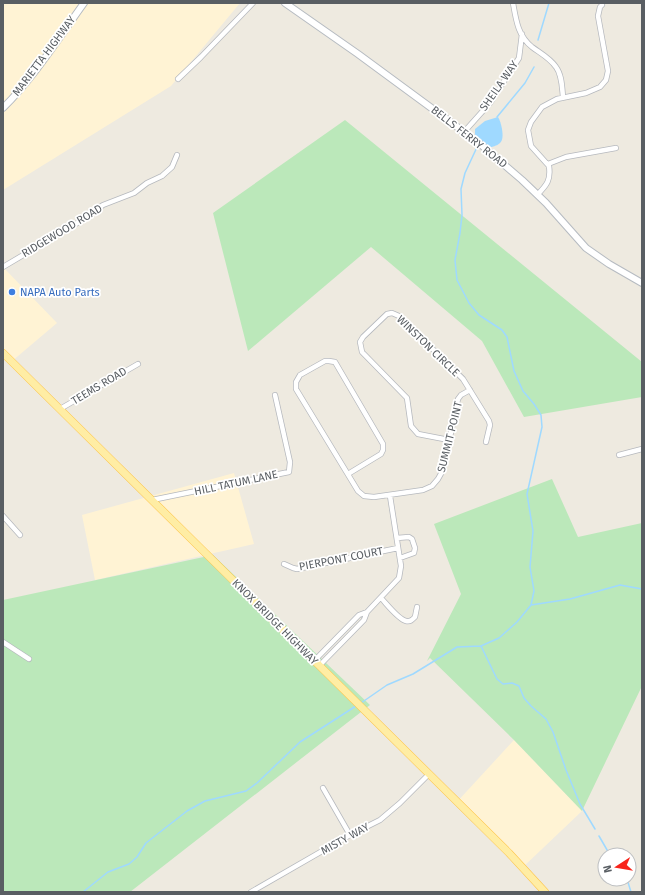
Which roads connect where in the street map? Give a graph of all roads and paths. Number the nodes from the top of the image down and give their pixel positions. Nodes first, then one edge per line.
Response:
1 (84, 3) edge
2 (253, 3) edge
3 (285, 3) edge
4 (513, 3) edge
5 (602, 5) dead end
6 (522, 34) junction
7 (178, 79) dead end
8 (564, 97) junction
9 (3, 108) edge
10 (464, 132) junction
11 (616, 148) dead end
12 (177, 155) dead end
13 (548, 164) junction
14 (537, 195) junction
15 (3, 267) edge
16 (642, 283) edge
17 (3, 353) edge
18 (138, 364) dead end
19 (470, 390) junction
20 (274, 395) dead end
21 (60, 409) junction
22 (449, 440) junction
23 (486, 442) dead end
24 (642, 449) edge
25 (619, 455) dead end
26 (348, 474) junction
27 (390, 496) junction
28 (152, 500) junction
29 (3, 516) edge
30 (20, 535) dead end
31 (397, 538) junction
32 (398, 548) junction
33 (400, 558) junction
34 (284, 564) dead end
35 (381, 598) junction
36 (417, 607) dead end
37 (3, 642) edge
38 (29, 659) dead end
39 (316, 663) junction
40 (429, 774) junction
41 (324, 788) dead end
42 (350, 835) junction
43 (251, 892) edge
44 (545, 892) edge

1 - 9 main road, MARIETTA HIGHWAY
2 - 7 street
3 - 10 main road, BELLS FERRY ROAD
4 - 6 street
5 - 8 street
6 - 8 street
6 - 10 street, SHEILA WAY
8 - 13 street
10 - 14 main road, BELLS FERRY ROAD
11 - 13 street
12 - 15 street, RIDGEWOOD ROAD
13 - 14 street
14 - 16 main road, BELLS FERRY ROAD
17 - 21 main road, KNOX BRIDGE HIGHWAY
18 - 21 street, TEEMS ROAD
19 - 22 street, SUMMIT POINT
19 - 22 street, WINSTON CIRCLE
19 - 23 street, WINSTON CIRCLE
20 - 28 street, HILL TATUM LANE
21 - 28 main road, KNOX BRIDGE HIGHWAY
22 - 27 street, SUMMIT POINT
24 - 25 street
26 - 26 street
26 - 27 street, SUMMIT POINT
27 - 31 street
28 - 39 main road, KNOX BRIDGE HIGHWAY
29 - 30 street
31 - 32 street
31 - 33 street
32 - 33 street
32 - 34 street, PIERPONT COURT
33 - 35 street
35 - 36 street
35 - 39 street
37 - 38 street
39 - 40 main road, KNOX BRIDGE HIGHWAY
40 - 42 street, MISTY WAY
40 - 44 main road, KNOX BRIDGE HIGHWAY
41 - 42 street
42 - 43 street, MISTY WAY

